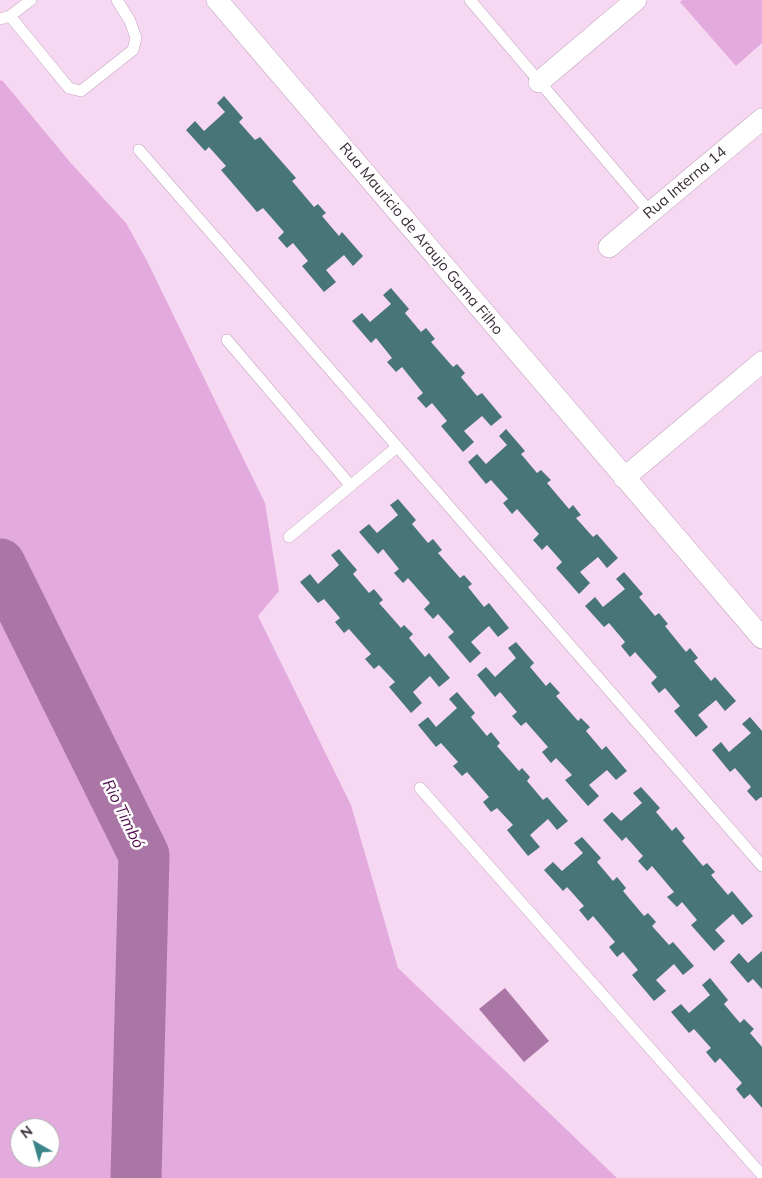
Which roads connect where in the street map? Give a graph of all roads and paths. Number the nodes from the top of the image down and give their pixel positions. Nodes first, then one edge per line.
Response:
1 (31, 0) edge
2 (117, 0) edge
3 (217, 0) edge
4 (470, 0) edge
5 (636, 0) edge
6 (5, 18) edge
7 (539, 82) junction
8 (762, 119) edge
9 (139, 150) dead end
10 (650, 212) junction
11 (609, 247) dead end
12 (227, 340) dead end
13 (762, 362) edge
14 (397, 447) junction
15 (624, 478) junction
16 (350, 486) junction
17 (290, 537) dead end
18 (762, 638) edge
19 (420, 788) dead end
20 (762, 866) edge
21 (762, 1175) edge

1 - 6 lane
2 - 6 lane
3 - 15 street, Rua Mauricio de Araujo Gama Filho
4 - 7 lane
5 - 7 street
7 - 10 lane
8 - 10 street, Rua Interna 14
9 - 14 lane
10 - 11 street, Rua Interna 14
12 - 16 lane
13 - 15 street
14 - 16 lane
14 - 20 lane
15 - 18 street, Rua Mauricio de Araujo Gama Filho
16 - 17 lane
19 - 21 lane

